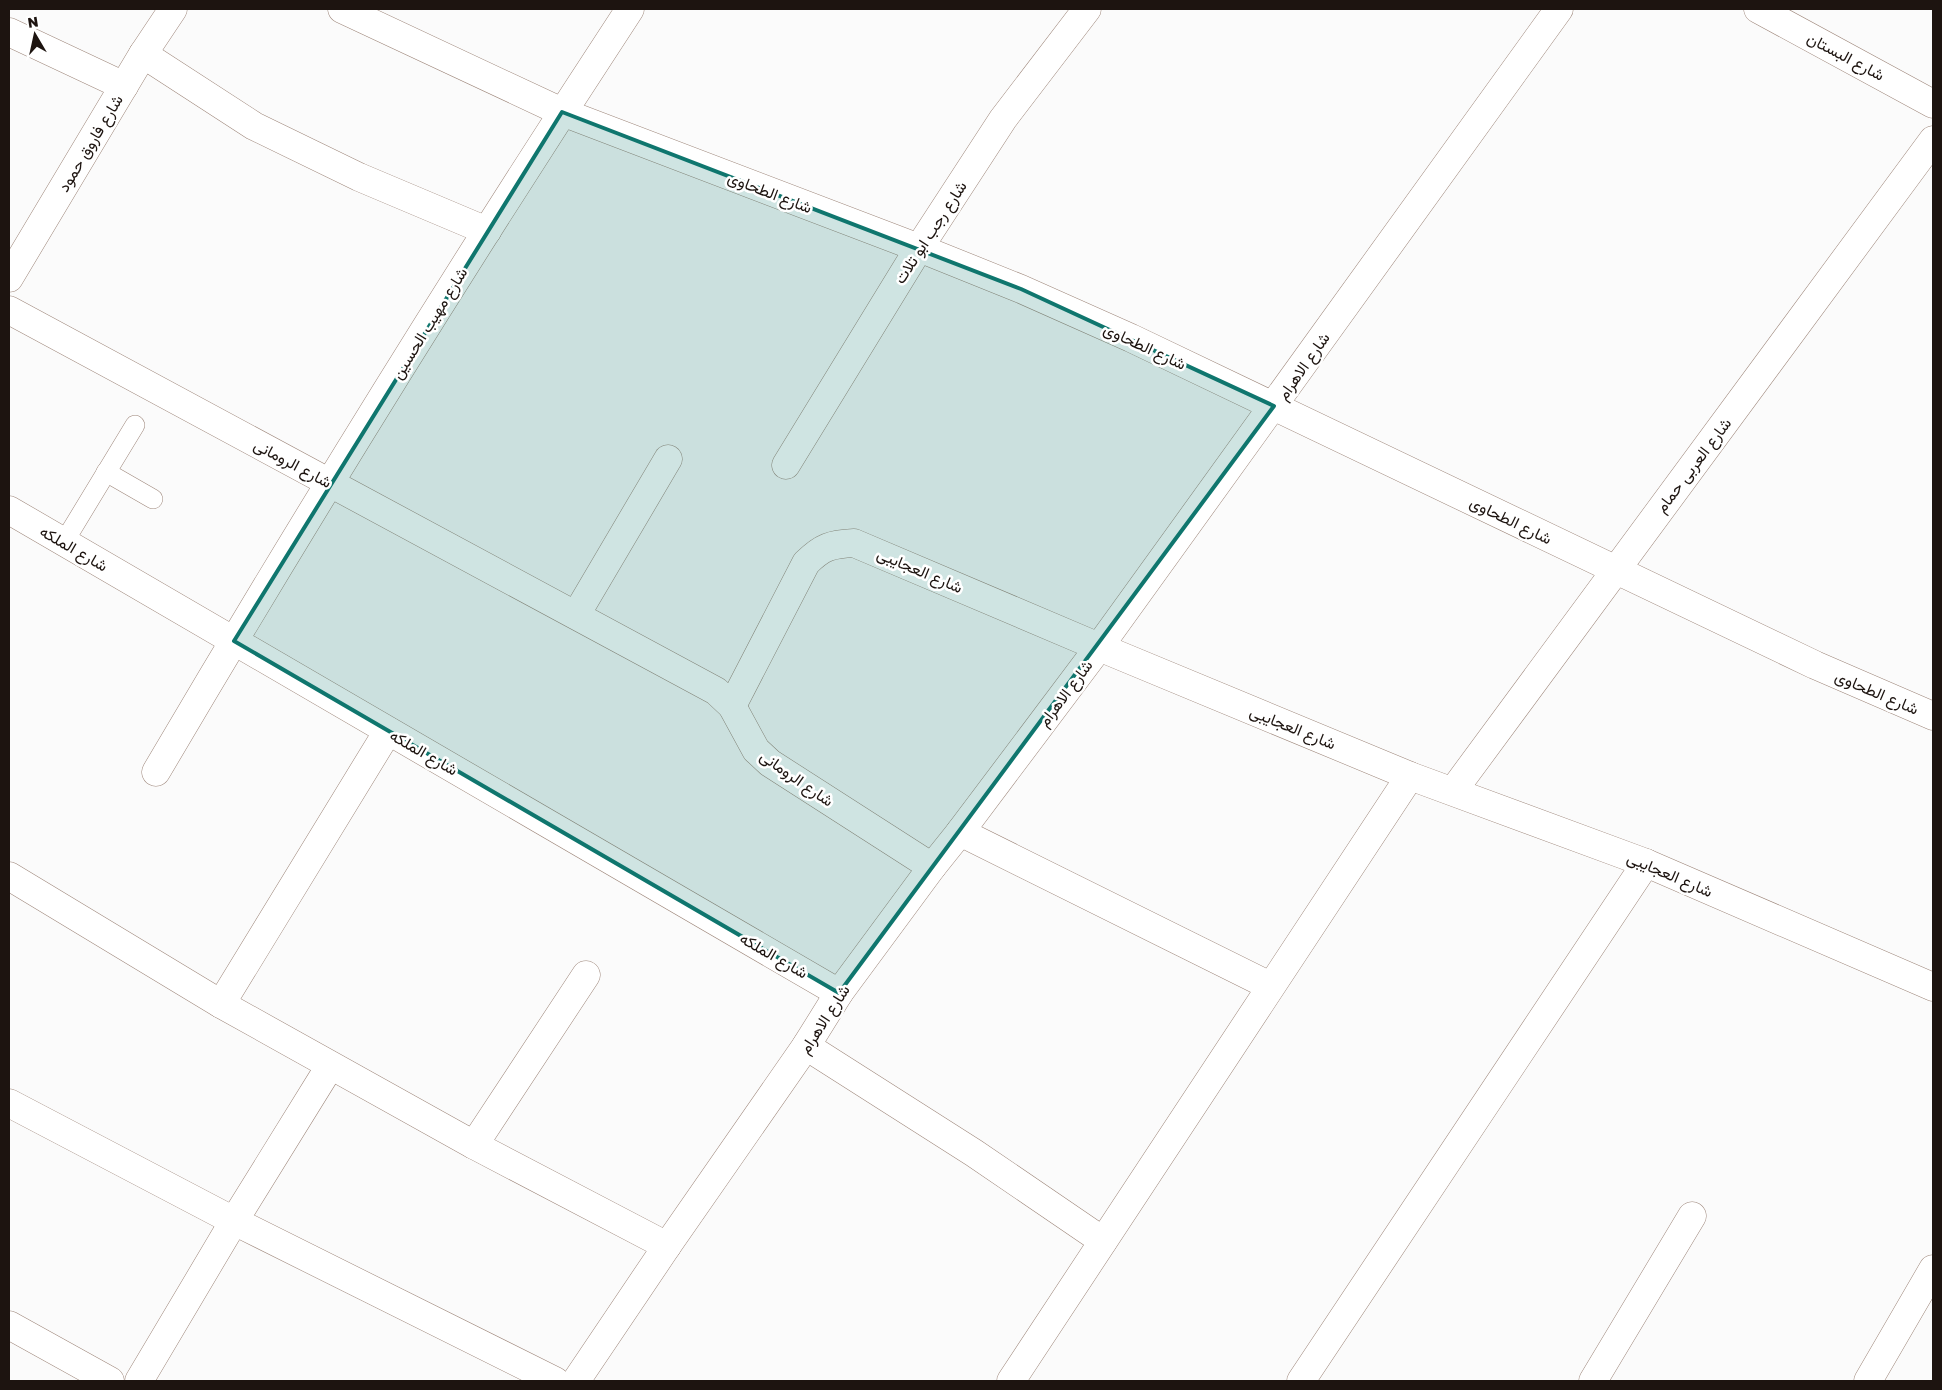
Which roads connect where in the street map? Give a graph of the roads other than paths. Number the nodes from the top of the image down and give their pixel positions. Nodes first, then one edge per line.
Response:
1 (173, 9) edge
2 (342, 9) edge
3 (630, 9) edge
4 (1087, 9) edge
5 (1560, 9) edge
6 (1758, 9) edge
7 (9, 32) edge
8 (143, 54) junction
9 (124, 86) junction
10 (1933, 104) edge
11 (562, 112) junction
12 (1933, 140) edge
13 (487, 231) junction
14 (919, 248) junction
15 (9, 278) edge
16 (9, 310) edge
17 (1274, 406) junction
18 (135, 425) dead end
19 (668, 458) dead end
20 (786, 465) dead end
21 (106, 472) junction
22 (330, 483) junction
23 (152, 499) dead end
24 (9, 510) edge
25 (64, 542) junction
26 (1615, 570) junction
27 (576, 615) junction
28 (234, 641) junction
29 (1099, 648) junction
30 (732, 706) junction
31 (1933, 716) edge
32 (388, 731) junction
33 (156, 772) dead end
34 (1410, 776) junction
35 (1453, 791) junction
36 (960, 832) junction
37 (1646, 863) junction
38 (932, 866) junction
39 (9, 876) edge
40 (586, 975) dead end
41 (1270, 986) junction
42 (1933, 987) edge
43 (839, 993) junction
44 (221, 1004) junction
45 (806, 1046) junction
46 (330, 1066) junction
47 (9, 1104) edge
48 (474, 1145) junction
49 (1692, 1216) dead end
50 (234, 1221) junction
51 (1103, 1240) junction
52 (666, 1246) junction
53 (1933, 1269) edge
54 (9, 1325) edge
55 (110, 1381) edge
56 (139, 1381) edge
57 (555, 1381) edge
58 (576, 1381) edge
59 (1011, 1381) edge
60 (1301, 1381) edge
61 (1593, 1381) edge
62 (1868, 1381) edge

1 - 8 street, شارع فاروق حمود
2 - 11 street, شارع الطحاوى
3 - 11 street, شارع مهيب الحسين
4 - 14 street, شارع رجب ابو تلات
5 - 17 street, شارع الاهرام
6 - 10 street, شارع البستان
7 - 9 street
8 - 9 street, شارع فاروق حمود
8 - 13 street
9 - 15 street, شارع فاروق حمود
11 - 13 street, شارع مهيب الحسين
11 - 14 street, شارع الطحاوى
12 - 26 street, شارع العربى حمام
13 - 22 street, شارع مهيب الحسين
14 - 17 street, شارع الطحاوى
14 - 20 street, شارع رجب ابو تلات
16 - 22 street, شارع الرومانى
17 - 26 street, شارع الطحاوى
17 - 29 street, شارع الاهرام
18 - 21 lane
19 - 27 street
21 - 23 lane
21 - 25 lane
22 - 27 street, شارع الرومانى
22 - 28 street, شارع مهيب الحسين
24 - 25 street, شارع الملكه
25 - 28 street, شارع الملكه
26 - 31 street, شارع الطحاوى
26 - 35 street, شارع العربى حمام
27 - 30 street, شارع الرومانى
28 - 32 street, شارع الملكه
28 - 33 street, شارع مهيب الحسين
29 - 30 street, شارع العجايبى
29 - 34 street, شارع العجايبى
29 - 36 street, شارع الاهرام
30 - 38 street, شارع الرومانى
32 - 43 street, شارع الملكه
32 - 44 street
34 - 35 street, شارع العجايبى
34 - 41 street
35 - 37 street, شارع العجايبى
36 - 38 street, شارع الاهرام
36 - 41 street
37 - 42 street, شارع العجايبى
37 - 60 street
38 - 43 street, شارع الاهرام
39 - 44 street
40 - 48 street
41 - 51 street
43 - 45 street, شارع الاهرام
44 - 46 street
45 - 51 street
45 - 52 street, شارع الاهرام
46 - 48 street
46 - 50 street
47 - 50 street
48 - 52 street
49 - 61 street
50 - 56 street
50 - 57 street
51 - 59 street
52 - 58 street, شارع الاهرام
53 - 62 street
54 - 55 street

